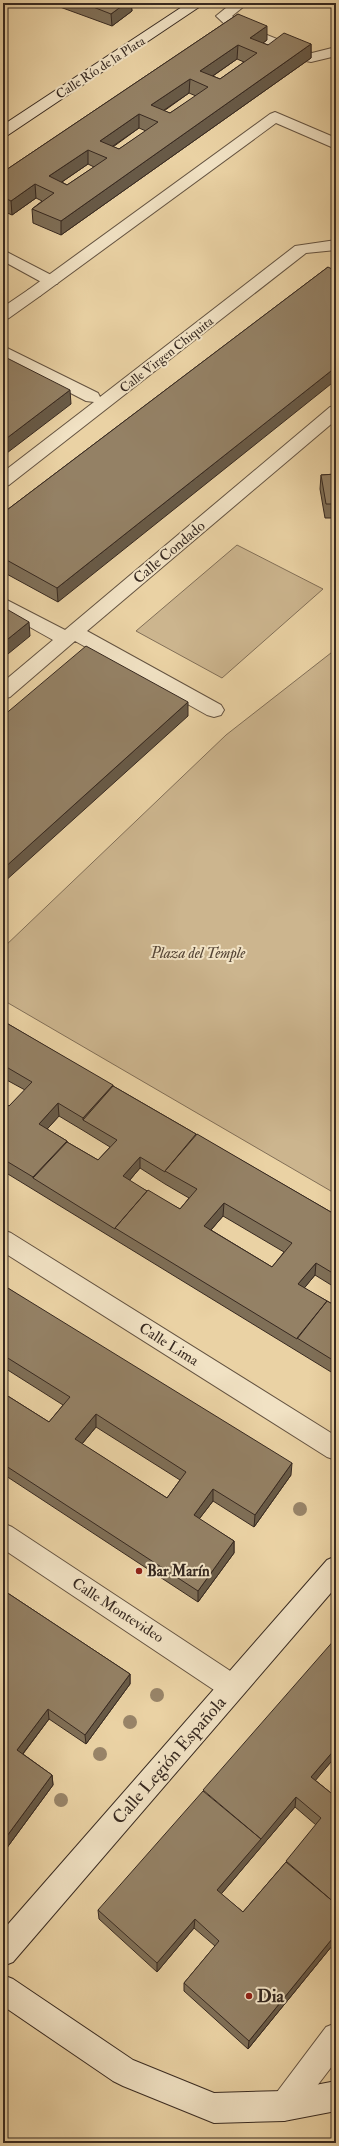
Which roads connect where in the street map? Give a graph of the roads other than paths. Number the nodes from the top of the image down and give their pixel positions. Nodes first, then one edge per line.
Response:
1 (198, 3) edge
2 (241, 3) edge
3 (336, 51) edge
4 (3, 132) edge
5 (336, 144) edge
6 (336, 245) edge
7 (3, 255) edge
8 (51, 281) junction
9 (3, 315) edge
10 (3, 351) edge
11 (92, 397) dead end
12 (336, 411) edge
13 (3, 481) edge
14 (3, 604) edge
15 (70, 636) junction
16 (3, 692) edge
17 (214, 710) dead end
18 (3, 1240) edge
19 (336, 1449) edge
20 (3, 1535) edge
21 (336, 1568) edge
22 (232, 1687) junction
23 (3, 1952) edge
24 (3, 1988) edge
25 (336, 2037) edge
26 (336, 2096) edge
27 (284, 2106) junction

1 - 4 street, Calle Río de la Plata
2 - 3 street
5 - 8 street
6 - 13 street, Calle Virgen Chiquita
7 - 8 street
8 - 9 street
10 - 11 street
12 - 15 street, Calle Condado
14 - 15 street
15 - 16 street, Calle Condado
15 - 17 street
18 - 19 street, Calle Lima
20 - 22 street, Calle Montevideo
21 - 22 street, Calle Legión Española
22 - 23 street, Calle Legión Española
24 - 27 street
25 - 27 street
26 - 27 street

